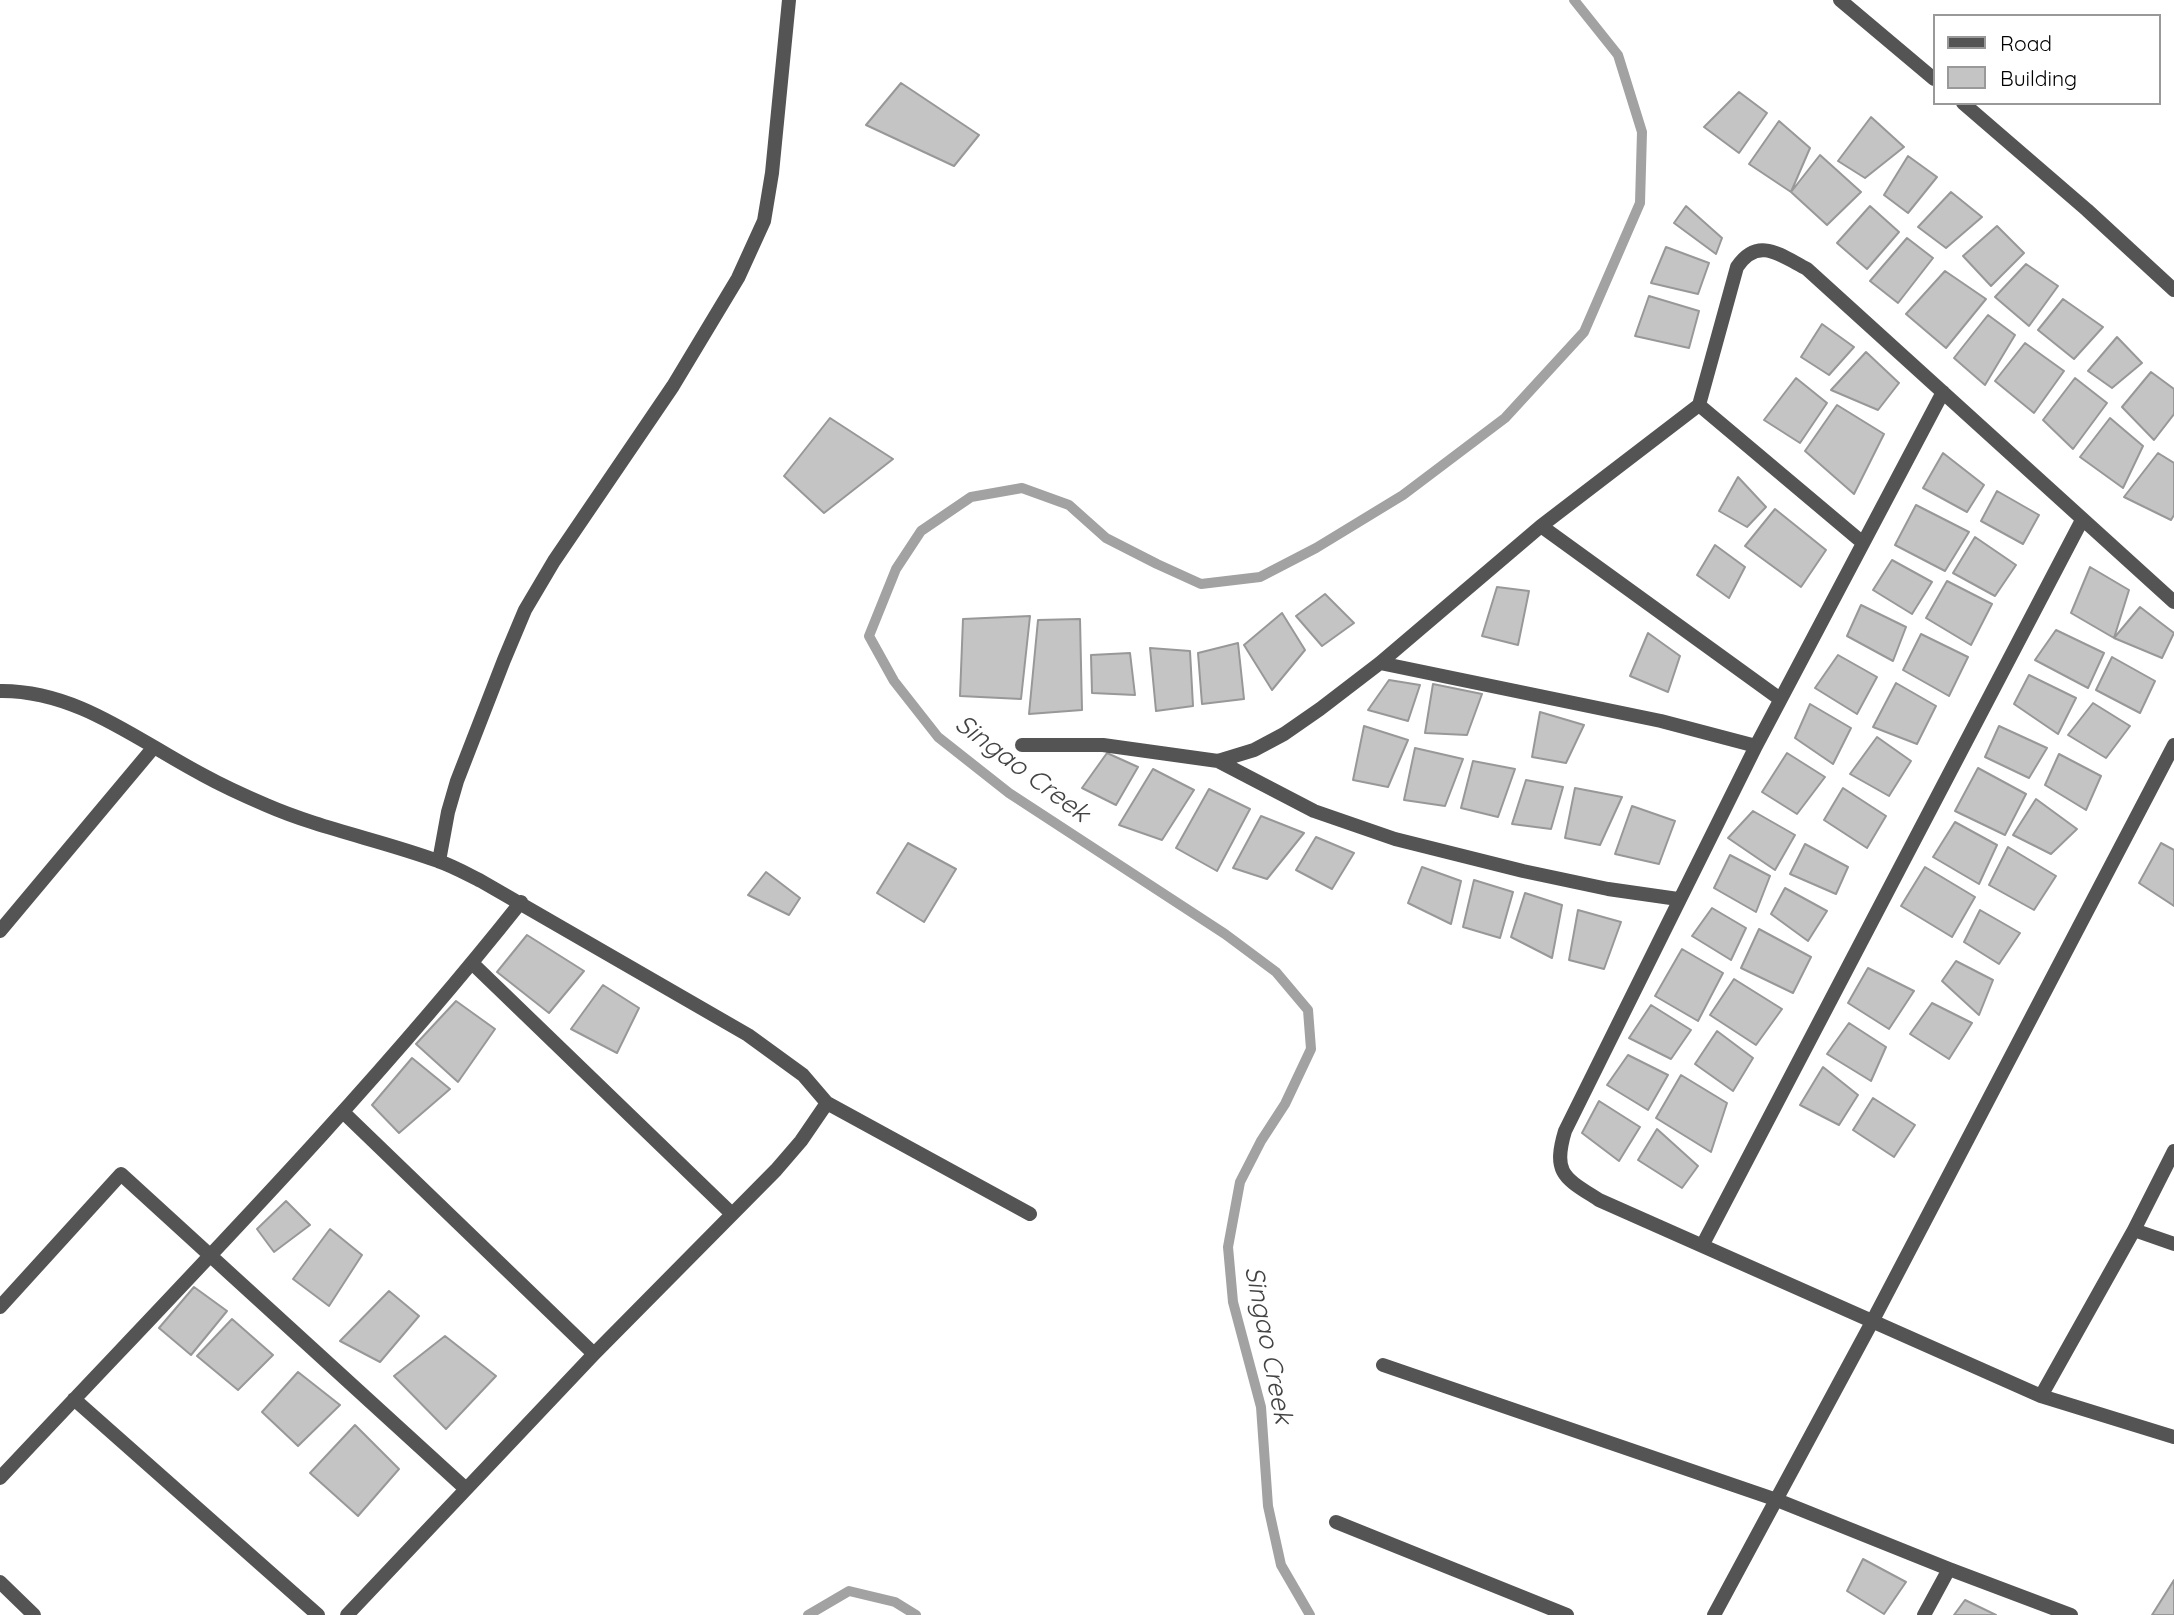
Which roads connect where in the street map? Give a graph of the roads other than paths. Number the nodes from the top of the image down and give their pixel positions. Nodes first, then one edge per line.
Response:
1 (789, 0) edge
2 (1840, 0) edge
3 (1932, 77) edge
4 (1965, 105) edge
5 (2174, 290) edge
6 (1943, 392) junction
7 (1699, 405) junction
8 (2082, 520) junction
9 (1541, 526) junction
10 (1863, 543) junction
11 (2174, 602) edge
12 (1380, 663) junction
13 (0, 691) edge
14 (1780, 699) junction
15 (1022, 745) dead end
16 (2174, 745) edge
17 (1756, 746) junction
18 (154, 747) junction
19 (1218, 761) junction
20 (439, 861) junction
21 (1678, 899) junction
22 (521, 902) junction
23 (0, 931) edge
24 (472, 963) junction
25 (827, 1103) junction
26 (343, 1112) junction
27 (2174, 1151) edge
28 (732, 1213) junction
29 (1030, 1214) dead end
30 (2134, 1230) junction
31 (1703, 1244) junction
32 (2174, 1244) edge
33 (209, 1254) junction
34 (0, 1307) edge
35 (1872, 1322) junction
36 (594, 1354) junction
37 (1383, 1365) dead end
38 (2041, 1396) junction
39 (74, 1399) junction
40 (2174, 1437) edge
41 (0, 1478) edge
42 (466, 1489) junction
43 (1777, 1500) junction
44 (1336, 1522) dead end
45 (1948, 1569) junction
46 (0, 1582) edge
47 (34, 1615) edge
48 (318, 1615) edge
49 (347, 1615) edge
50 (1567, 1615) edge
51 (1714, 1615) edge
52 (1924, 1615) edge
53 (2071, 1615) edge

1 - 20 street
2 - 3 street
4 - 5 street
6 - 7 street
6 - 8 street
6 - 10 street
7 - 9 street
7 - 10 street
8 - 11 street
8 - 31 street
9 - 12 street
9 - 14 street
10 - 14 street
12 - 17 street
12 - 19 street
13 - 18 street
14 - 17 street
15 - 19 street
16 - 35 street
17 - 21 street
18 - 20 street
18 - 23 street
19 - 21 street
20 - 22 street
21 - 31 street
22 - 24 street
22 - 25 street
24 - 26 street
24 - 28 street
25 - 28 street
25 - 29 street
26 - 33 street
26 - 36 street
27 - 30 street
28 - 36 street
30 - 32 street
30 - 38 street
31 - 35 street
33 - 34 street
33 - 39 street
33 - 42 street
35 - 38 street
35 - 43 street
36 - 42 street
37 - 43 street
38 - 40 street
39 - 41 street
39 - 48 street
42 - 49 street
43 - 45 street
43 - 51 street
44 - 50 street
45 - 52 street
45 - 53 street
46 - 47 street

